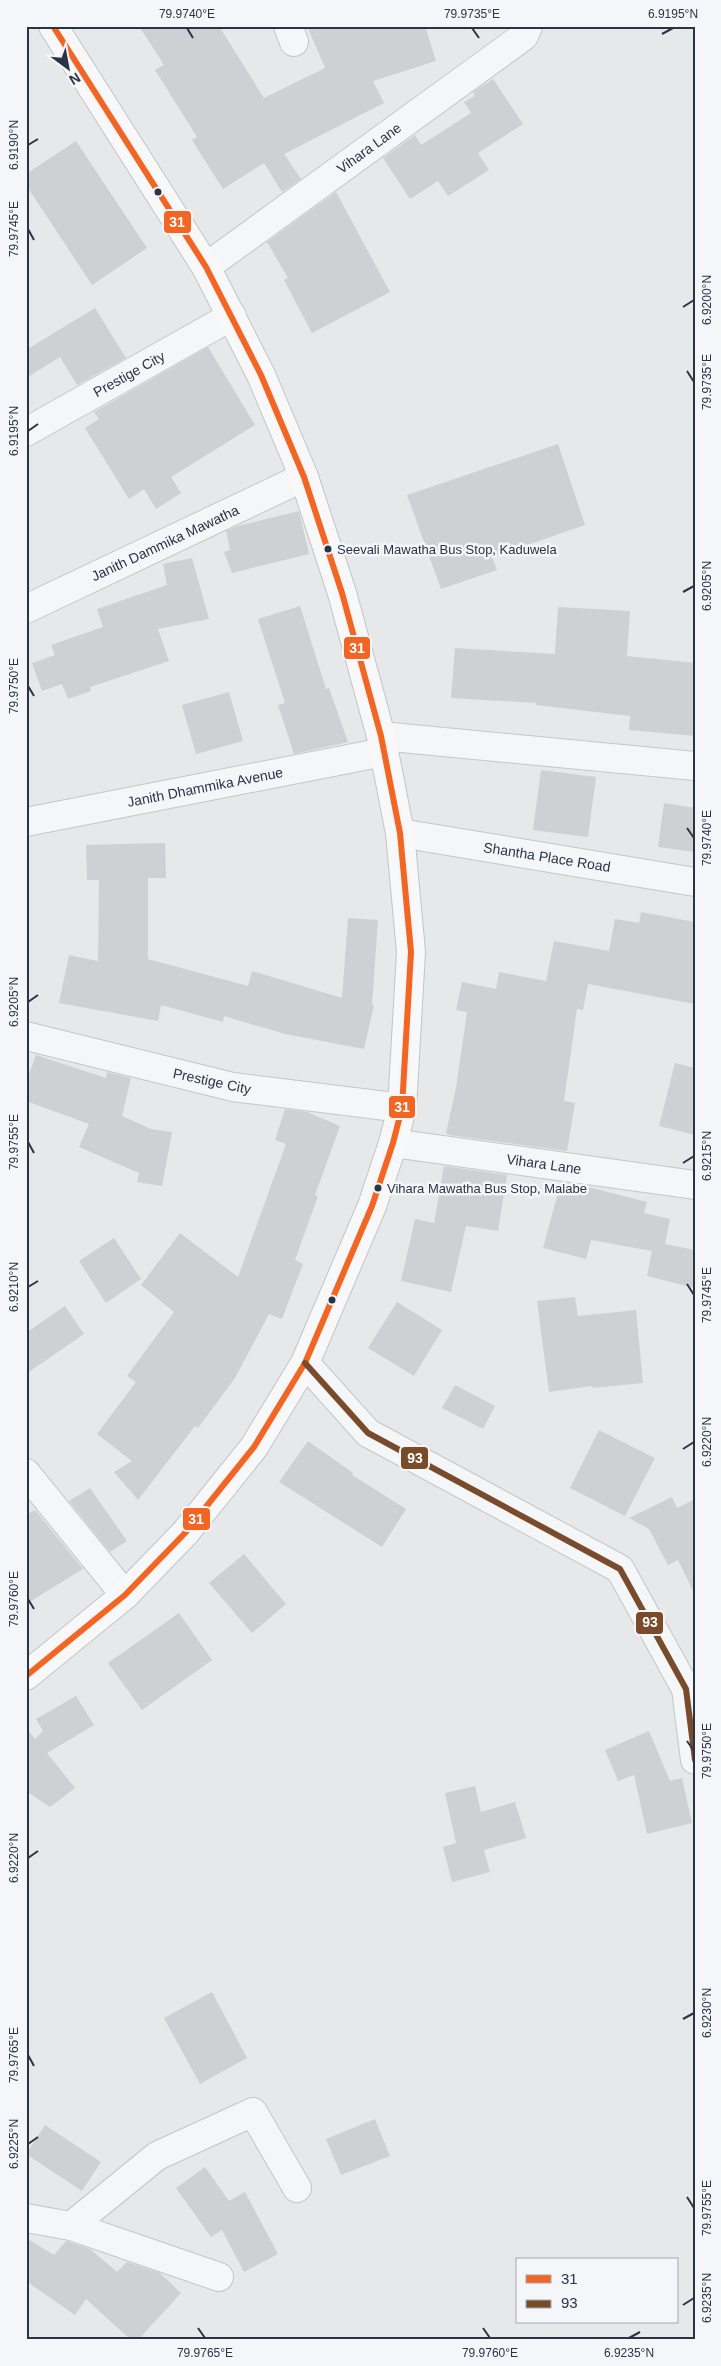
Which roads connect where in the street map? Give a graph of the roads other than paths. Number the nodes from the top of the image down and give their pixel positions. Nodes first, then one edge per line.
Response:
1 (52, 26) edge
2 (528, 26) edge
3 (206, 267) junction
4 (232, 316) junction
5 (26, 432) edge
6 (304, 477) junction
7 (26, 609) edge
8 (382, 744) junction
9 (695, 766) edge
10 (26, 822) edge
11 (400, 833) junction
12 (695, 882) edge
13 (26, 1036) edge
14 (402, 1108) junction
15 (393, 1143) junction
16 (695, 1185) edge
17 (305, 1363) junction
18 (26, 1474) edge
19 (125, 1595) junction
20 (26, 1676) edge
21 (695, 1760) edge
22 (297, 2188) dead end
23 (26, 2218) edge
24 (71, 2226) junction
25 (219, 2278) dead end

1 - 3 main road
2 - 3 street, Vihara Lane
3 - 4 main road
4 - 5 street, Prestige City
4 - 6 main road
6 - 7 street, Janith Dammika Mawatha
6 - 8 main road
8 - 9 street, Janith Dhammika Avenue
8 - 10 street, Janith Dhammika Avenue
8 - 11 main road
11 - 12 street, Shantha Place Road
11 - 14 main road
13 - 14 street, Prestige City
14 - 15 main road
15 - 16 street, Vihara Lane
15 - 17 main road
17 - 19 main road
17 - 21 street
18 - 19 street
19 - 20 main road
22 - 24 street
23 - 24 street
24 - 25 street

